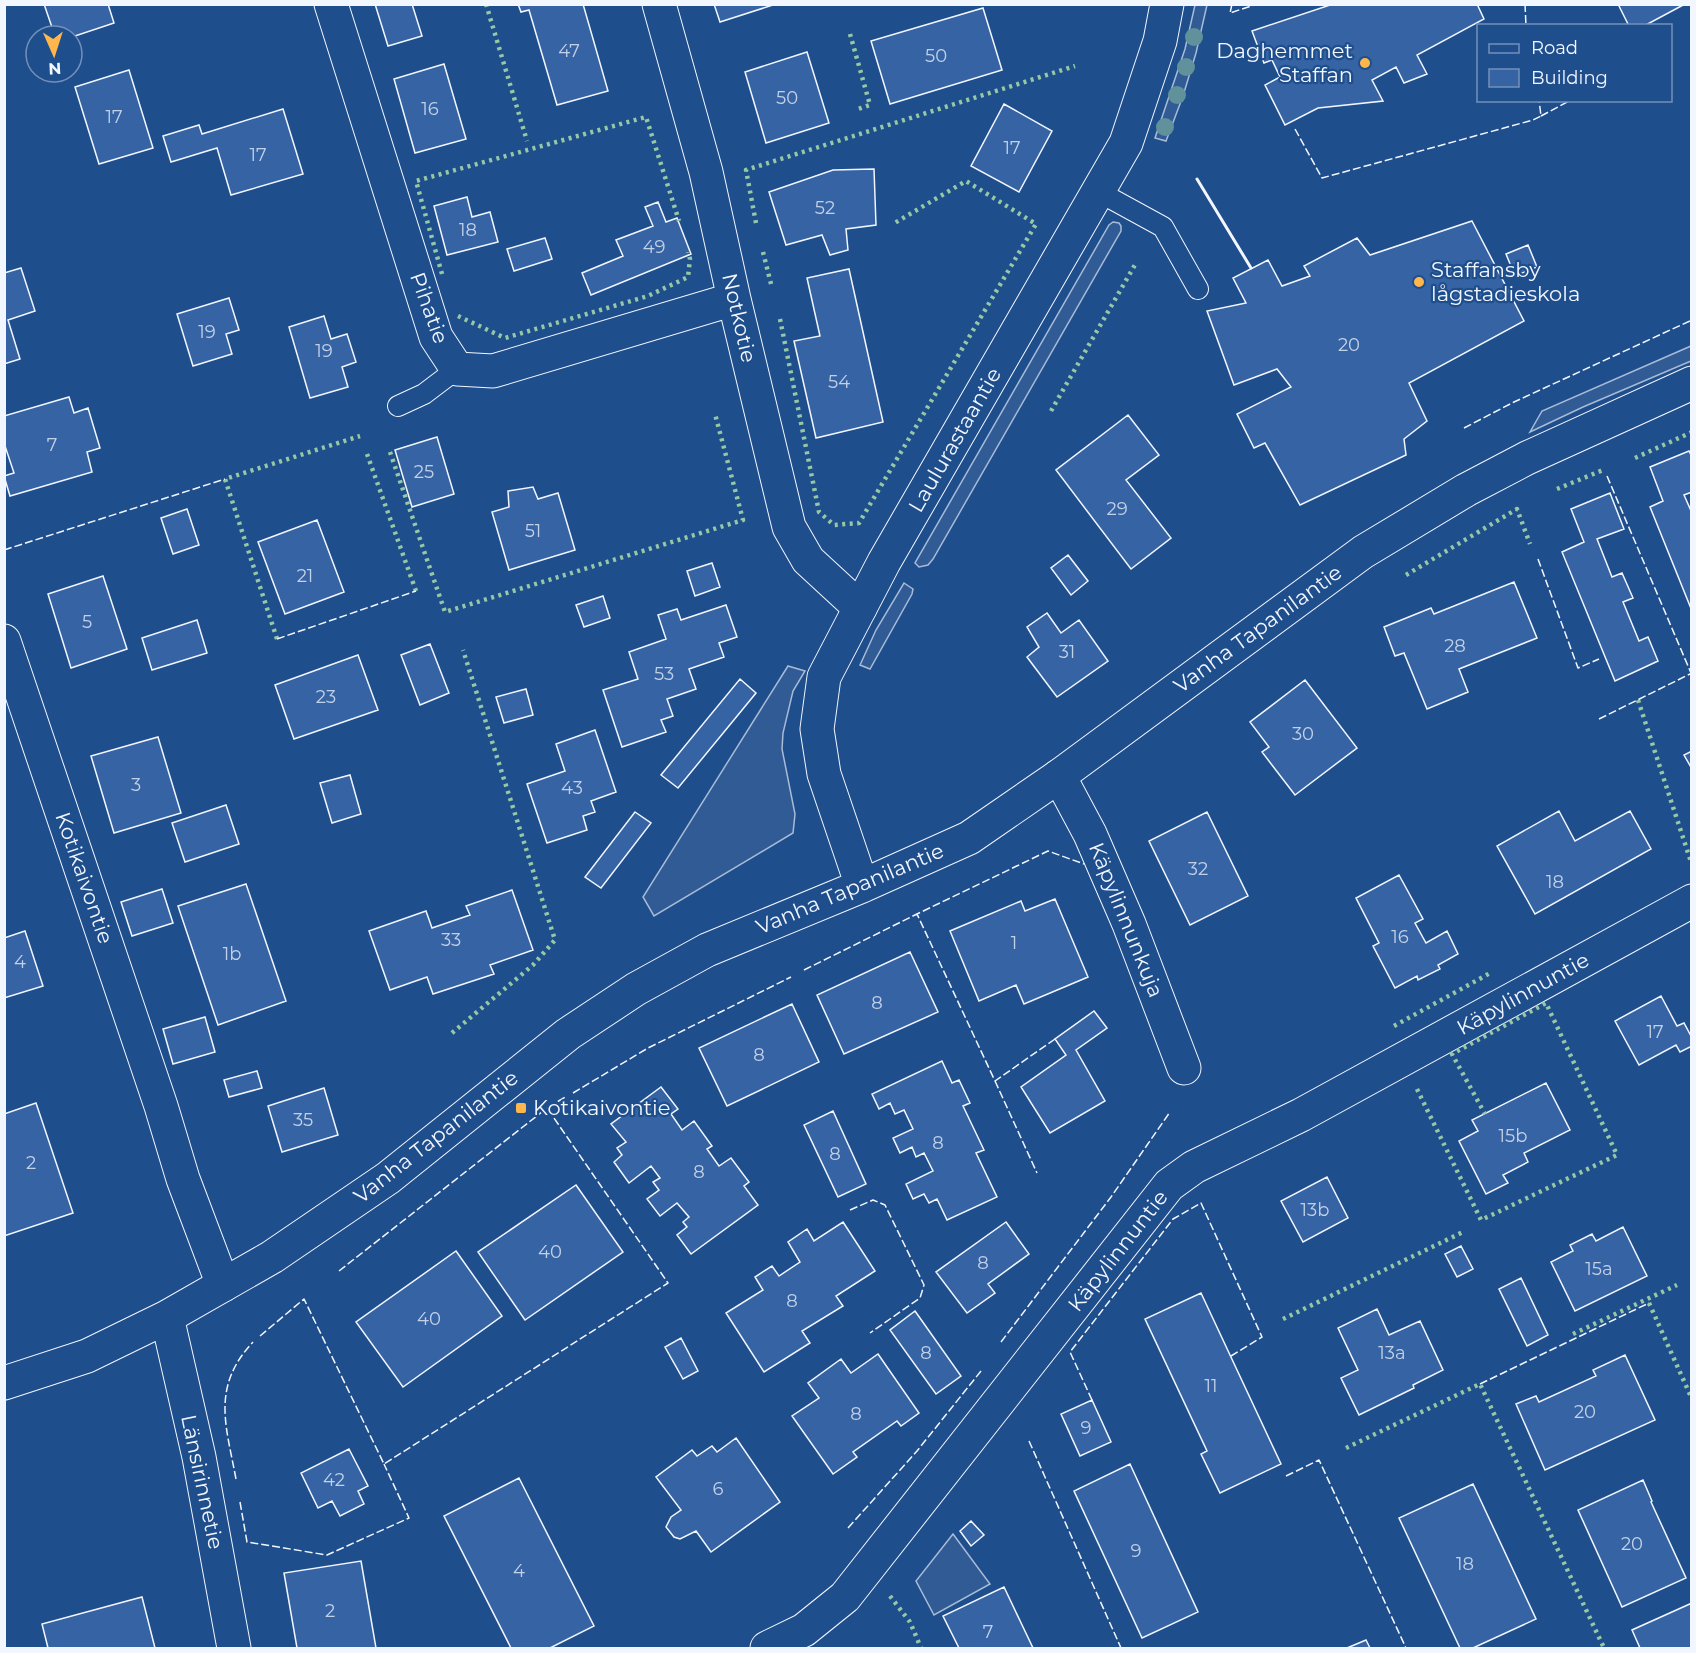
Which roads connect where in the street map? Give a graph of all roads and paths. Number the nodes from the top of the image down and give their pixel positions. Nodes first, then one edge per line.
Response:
1 (331, 4) edge
2 (659, 4) edge
3 (1167, 4) edge
4 (1099, 192) junction
5 (1198, 290) dead end
6 (734, 299) junction
7 (457, 369) junction
8 (1692, 383) edge
9 (398, 406) dead end
10 (860, 608) junction
11 (4, 641) edge
12 (1059, 776) junction
13 (862, 886) junction
14 (1692, 902) edge
15 (1184, 1068) dead end
16 (223, 1285) junction
17 (167, 1317) junction
18 (4, 1383) edge
19 (234, 1648) edge
20 (767, 1648) edge

1 - 7 street, Pihatie
2 - 6 street, Notkotie
3 - 4 street, Laulurastaantie
4 - 5 lane
4 - 10 street, Laulurastaantie
6 - 7 street, Pihatie
6 - 10 street, Notkotie
7 - 9 lane
8 - 12 street, Vanha Tapanilantie
10 - 13 street, Laulurastaantie
11 - 16 street, Kotikaivontie
12 - 13 street, Vanha Tapanilantie
12 - 15 street, Käpylinnunkuja
13 - 16 street, Vanha Tapanilantie
14 - 20 street, Käpylinnuntie
16 - 17 street, Vanha Tapanilantie
17 - 18 street, Vanha Tapanilantie
17 - 19 street, Länsirinnetie

